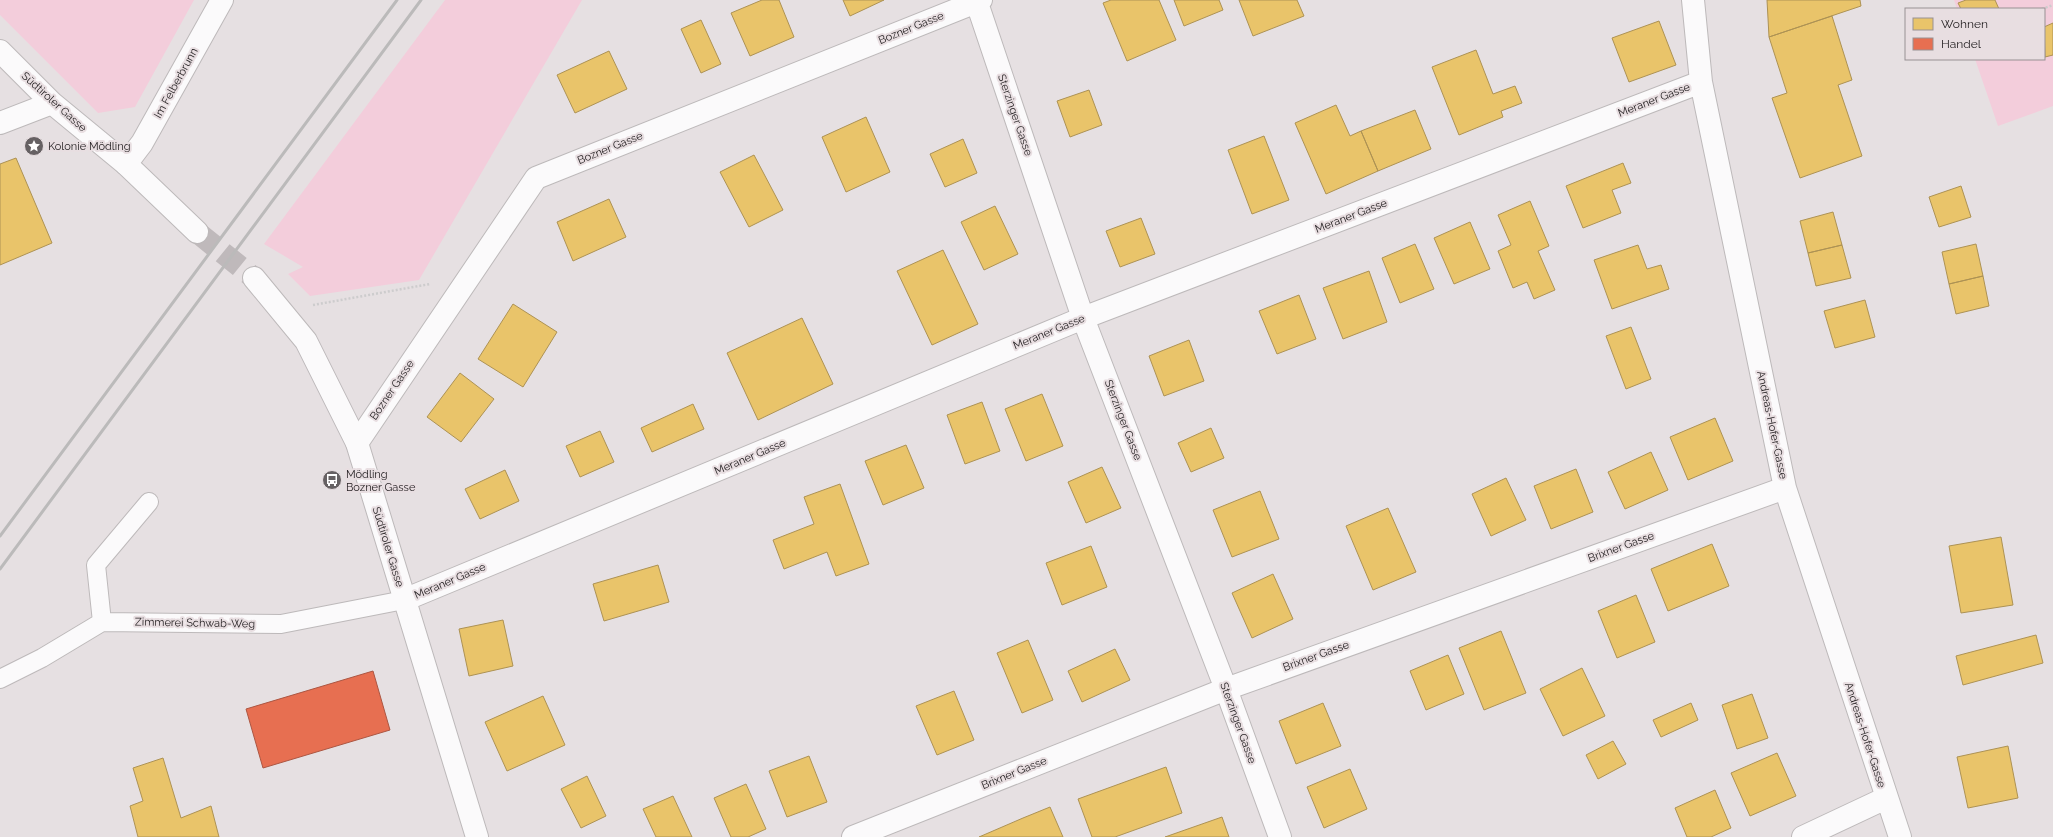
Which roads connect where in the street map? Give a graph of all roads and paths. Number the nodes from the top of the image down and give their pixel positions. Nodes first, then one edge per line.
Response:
1 (222, 0) edge
2 (1693, 0) edge
3 (978, 1) edge
4 (0, 51) edge
5 (1701, 82) junction
6 (52, 103) junction
7 (0, 123) edge
8 (126, 164) junction
9 (197, 232) tunnel mouth
10 (254, 278) tunnel mouth
11 (468, 278) junction
12 (280, 310) junction
13 (1084, 318) junction
14 (357, 443) junction
15 (1785, 488) junction
16 (149, 502) dead end
17 (404, 600) junction
18 (102, 622) junction
19 (0, 680) edge
20 (1226, 688) junction
21 (1886, 798) junction
22 (477, 837) edge
23 (852, 837) edge
24 (1280, 837) edge
25 (1803, 837) edge
26 (1900, 837) edge

1 - 8 street, Im Felberbrunn
2 - 5 street, Andreas-Hofer-Gasse
3 - 11 street, Bozner Gasse
3 - 13 street, Sterzinger Gasse
4 - 6 street, Südtiroler Gasse
5 - 13 street, Meraner Gasse
5 - 15 street, Andreas-Hofer-Gasse
6 - 7 street
6 - 8 street, Südtiroler Gasse
8 - 9 street, Südtiroler Gasse
10 - 12 street, Südtiroler Gasse
11 - 12 path
11 - 14 street, Bozner Gasse
12 - 14 street, Südtiroler Gasse
13 - 17 street, Meraner Gasse
13 - 20 street, Sterzinger Gasse
14 - 17 street, Südtiroler Gasse
15 - 20 street, Brixner Gasse
15 - 21 street, Andreas-Hofer-Gasse
16 - 18 lane
17 - 18 lane, Zimmerei Schwab-Weg
17 - 22 street, Südtiroler Gasse
18 - 19 lane
20 - 23 street, Brixner Gasse
20 - 24 street, Sterzinger Gasse
21 - 25 street
21 - 26 street, Andreas-Hofer-Gasse

